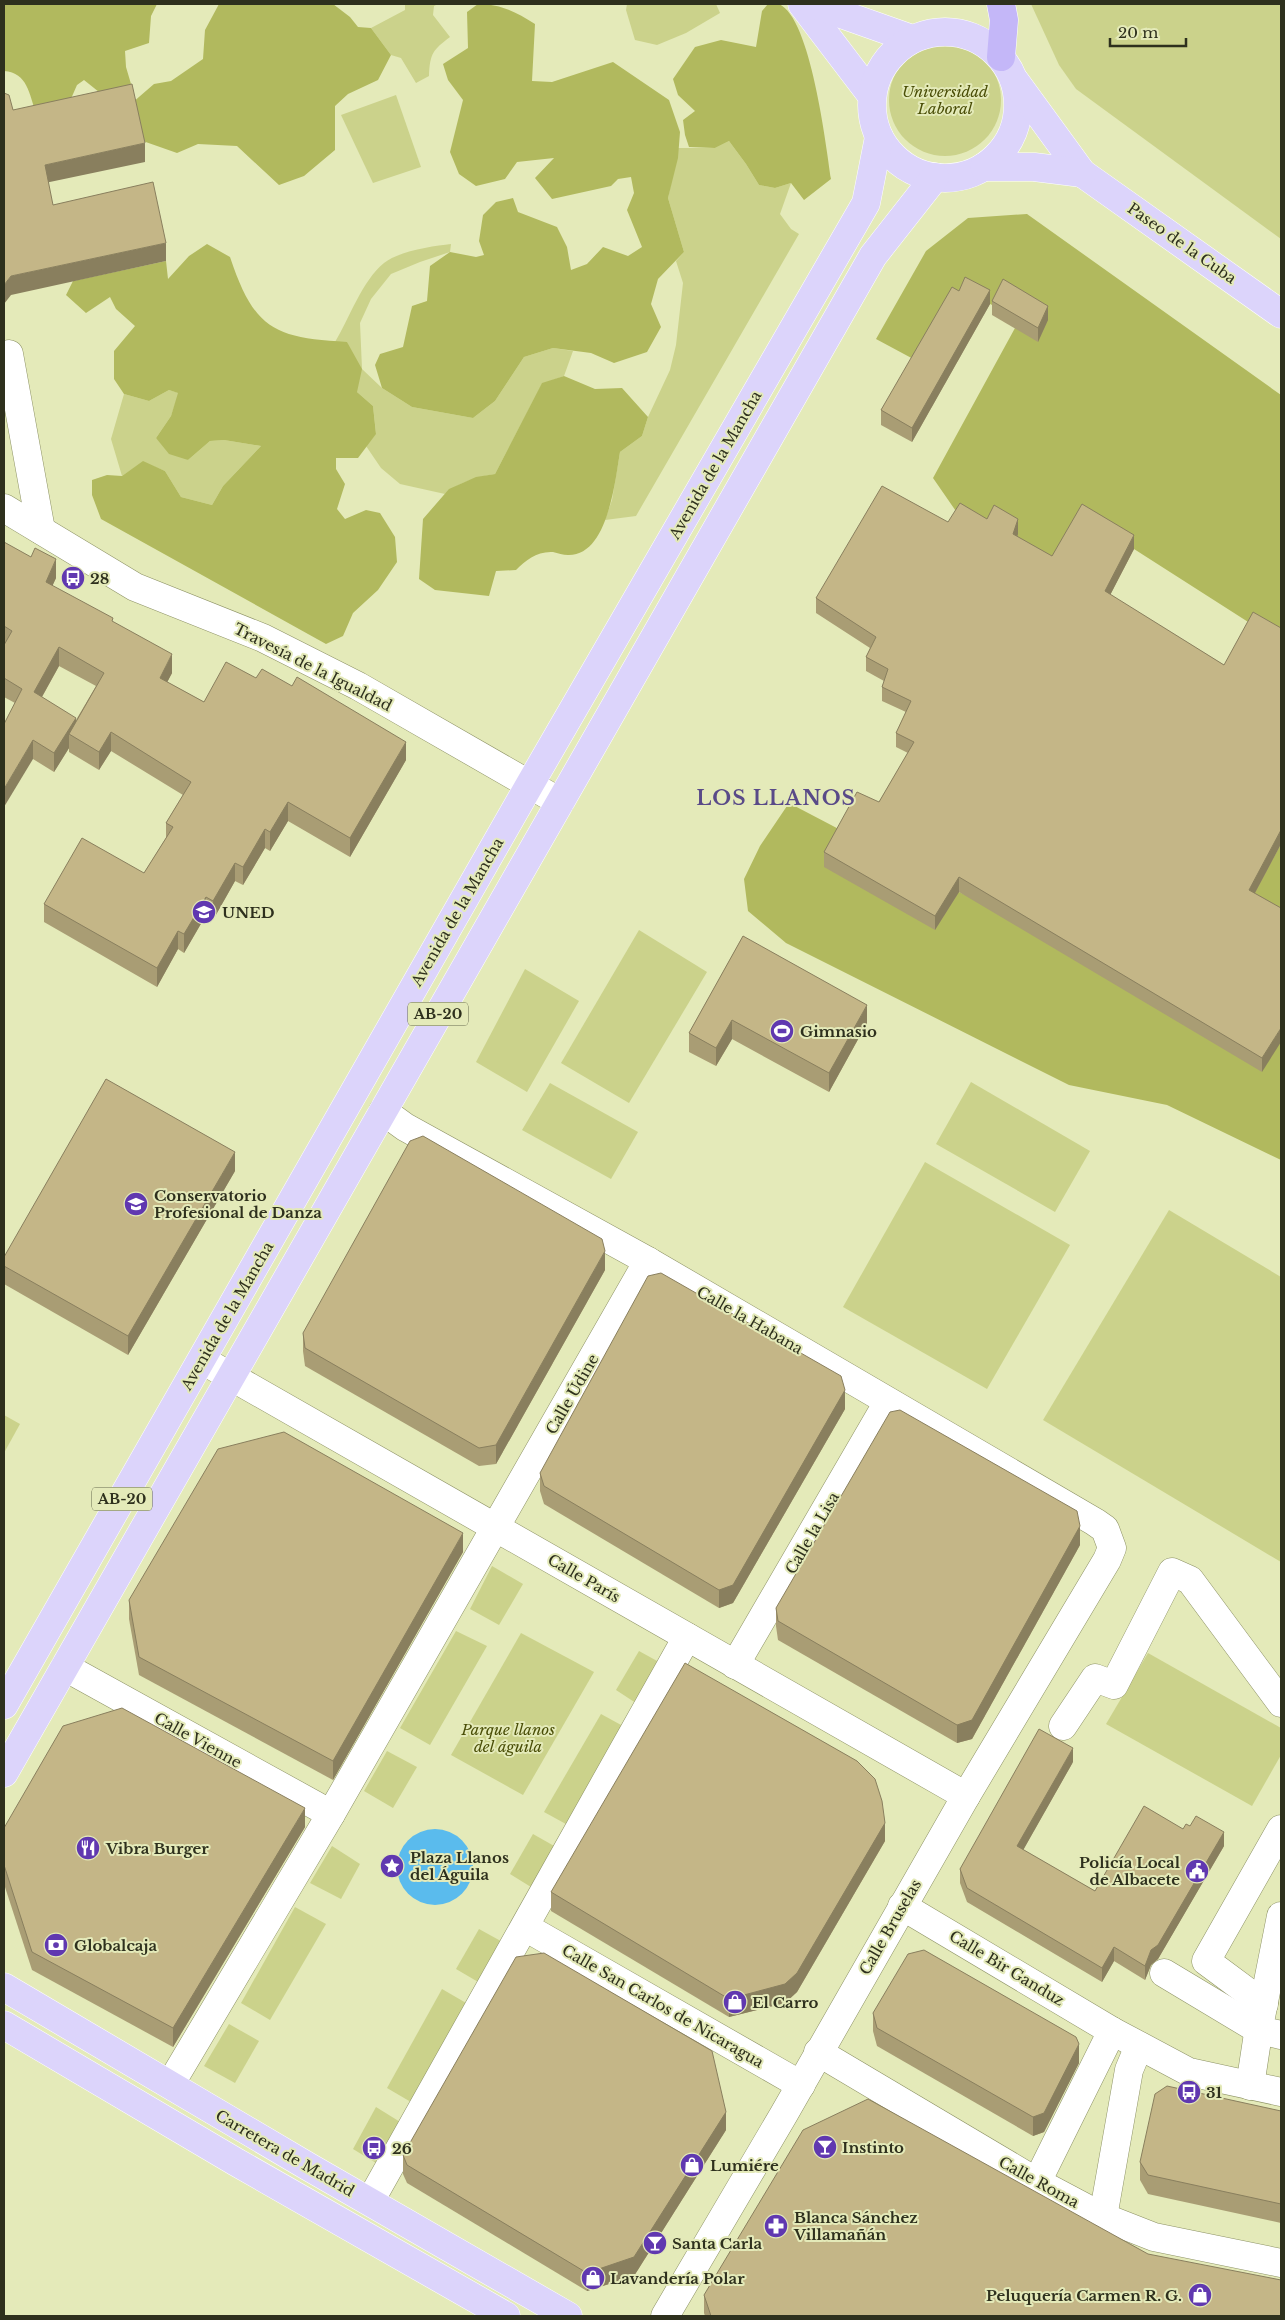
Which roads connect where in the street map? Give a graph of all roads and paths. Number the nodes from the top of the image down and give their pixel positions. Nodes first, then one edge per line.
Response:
1 (802, 4) edge
2 (813, 4) edge
3 (1001, 4) edge
4 (912, 39) junction
5 (1001, 56) junction
6 (1015, 81) junction
7 (872, 96) junction
8 (879, 137) junction
9 (984, 167) junction
10 (1082, 173) junction
11 (935, 178) junction
12 (1281, 314) edge
13 (9, 354) dead end
14 (4, 508) edge
15 (41, 530) junction
16 (530, 784) junction
17 (560, 802) junction
18 (383, 1111) junction
19 (648, 1261) junction
20 (202, 1360) junction
21 (231, 1377) junction
22 (888, 1402) junction
23 (496, 1528) junction
24 (1109, 1538) joint
25 (687, 1637) junction
26 (42, 1639) junction
27 (68, 1661) junction
28 (735, 1665) junction
29 (1281, 1703) edge
30 (4, 1705) edge
31 (1063, 1726) dead end
32 (4, 1773) edge
33 (966, 1796) junction
34 (331, 1814) junction
35 (1281, 1829) edge
36 (902, 1906) junction
37 (1281, 1916) edge
38 (525, 1927) junction
39 (1164, 1973) dead end
40 (4, 1987) edge
41 (1268, 2023) edge
42 (4, 2024) edge
43 (1112, 2032) junction
44 (1139, 2046) junction
45 (818, 2052) junction
46 (177, 2072) dead end
47 (801, 2085) junction
48 (1250, 2086) junction
49 (1281, 2092) edge
50 (1037, 2182) junction
51 (377, 2189) dead end
52 (1103, 2217) junction
53 (1281, 2263) edge
54 (506, 2316) edge
55 (568, 2316) edge
56 (665, 2316) edge

1 - 7 main road
2 - 4 main road
3 - 5 highway
4 - 5 main road
4 - 7 main road
5 - 6 main road
6 - 9 main road
6 - 10 main road
7 - 8 main road
8 - 11 main road
8 - 16 main road, Avenida de la Mancha
9 - 10 main road
9 - 11 main road
10 - 12 main road, Paseo de la Cuba
11 - 17 main road, AB-20
13 - 15 street
14 - 15 street, Travesía de la Igualdad
15 - 16 street, Travesía de la Igualdad
16 - 17 street
16 - 20 main road, Avenida de la Mancha / AB-20
17 - 18 main road, AB-20
18 - 19 street, Calle la Habana
18 - 21 main road, AB-20
19 - 22 street, Calle la Habana
19 - 23 street, Calle Údine
20 - 21 street, Calle París
20 - 26 main road, Avenida de la Mancha / AB-20
21 - 23 street, Calle París
21 - 27 main road, AB-20
22 - 24 street, Calle la Habana
22 - 28 street, Calle la Lisa
23 - 25 street, Calle París
23 - 34 street
24 - 33 street, Calle Bruselas
25 - 28 street, Calle París
25 - 38 street
26 - 27 street
26 - 30 main road, Avenida de la Mancha / AB-20
27 - 32 main road, AB-20
27 - 34 street, Calle Vienne
28 - 33 street, Calle París
29 - 31 street
33 - 36 street, Calle Bruselas
34 - 46 street
35 - 41 street
36 - 43 street, Calle Bir Ganduz
36 - 45 street, Calle Bruselas
37 - 41 street
38 - 47 street, Calle San Carlos de Nicaragua
38 - 51 street
39 - 41 street
40 - 55 main road, Carretera de Madrid
41 - 48 street
42 - 54 main road, Carretera de Madrid
43 - 44 street, Calle Bir Ganduz
43 - 50 street
44 - 48 street, Calle Bir Ganduz
44 - 52 street
45 - 47 street, Calle Bruselas
45 - 50 street, Calle Roma
47 - 56 street, Calle Bruselas
48 - 49 street, Calle Bir Ganduz
50 - 52 street, Calle Roma
52 - 53 street, Calle Roma

